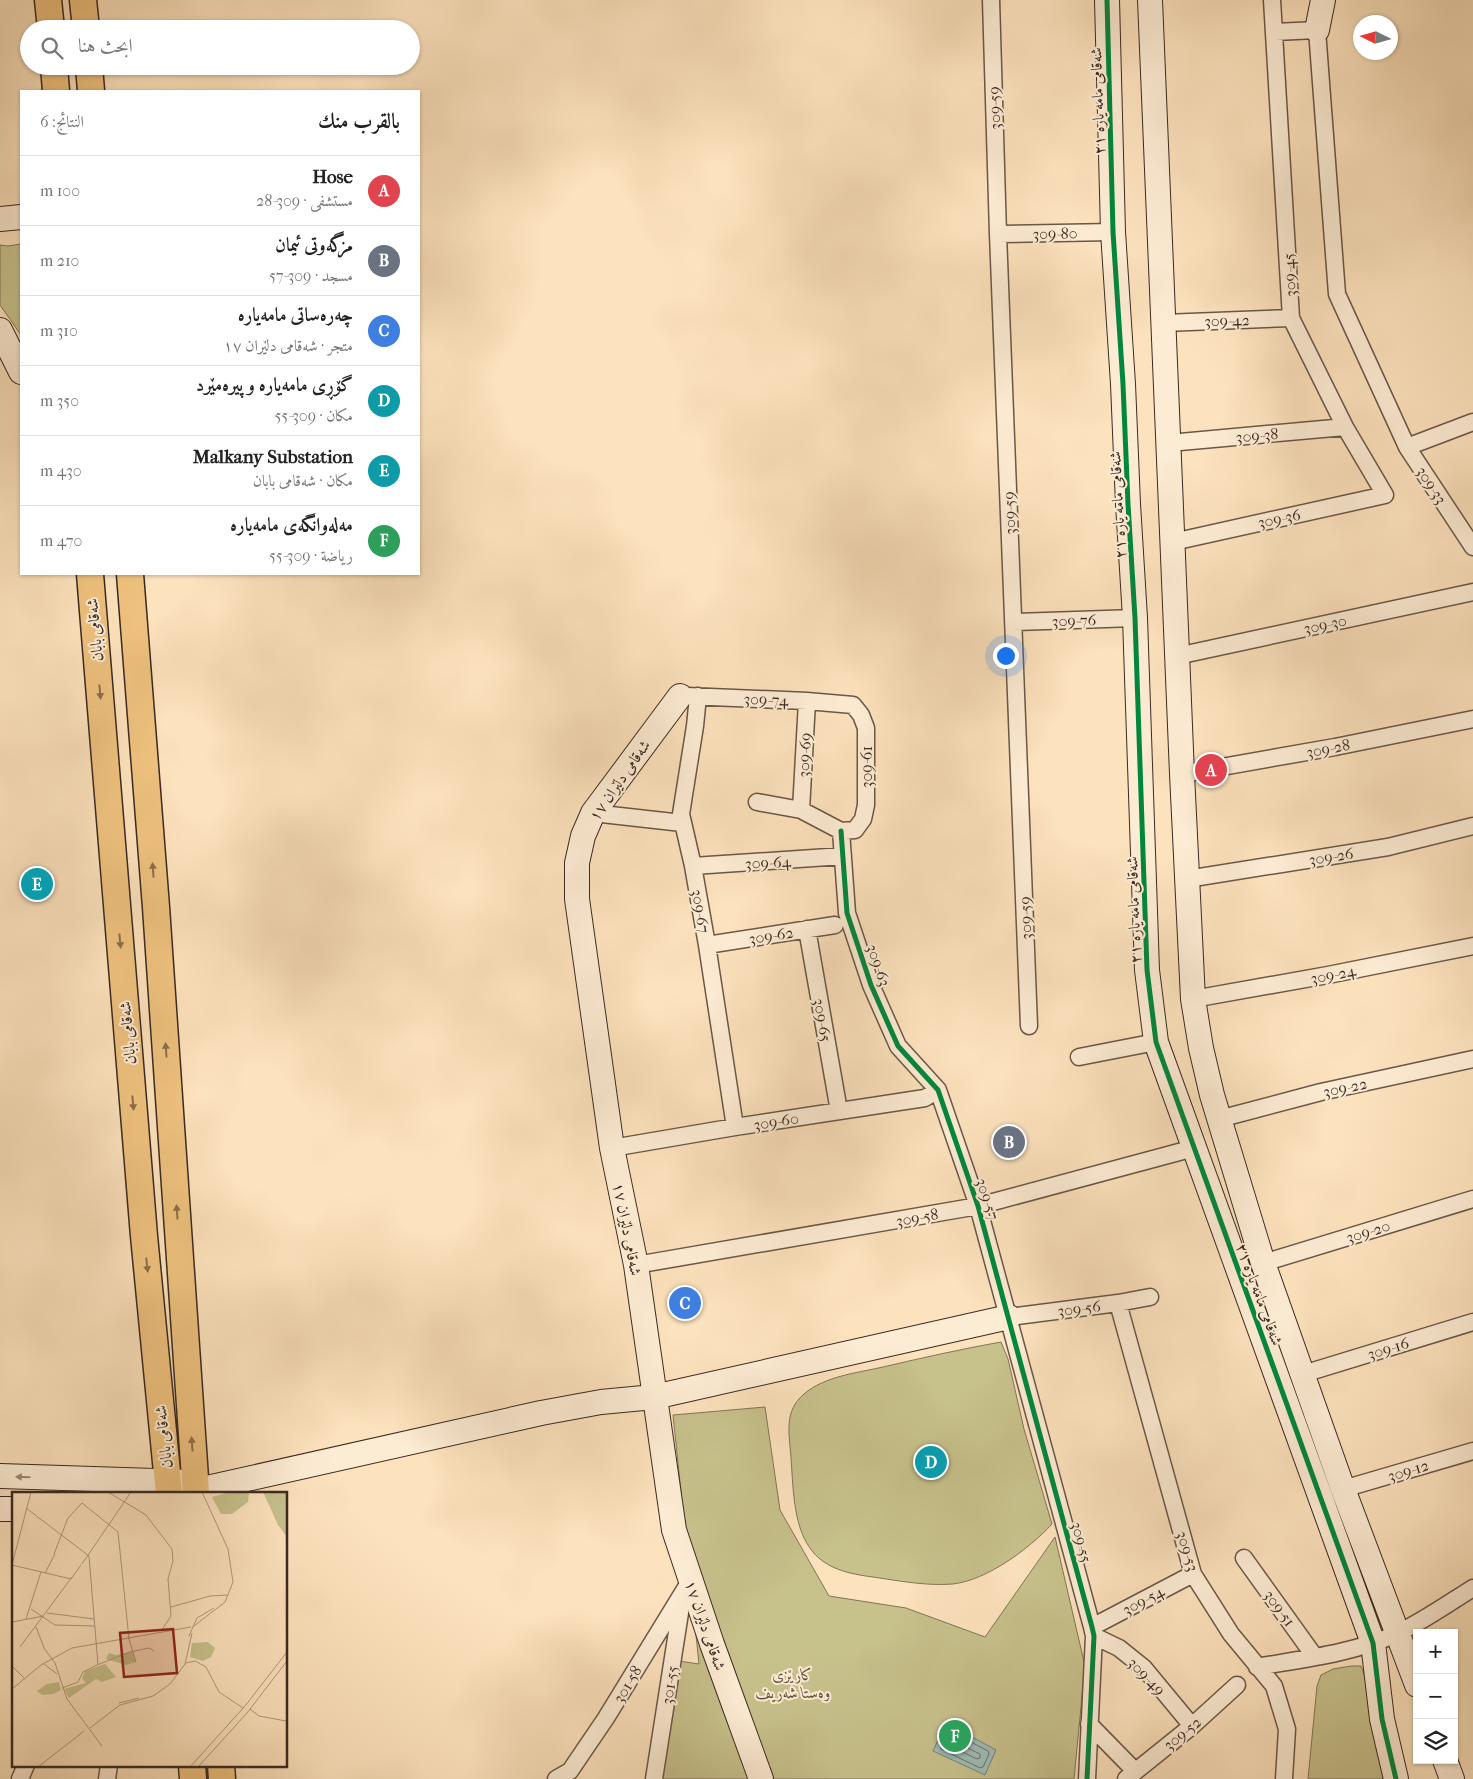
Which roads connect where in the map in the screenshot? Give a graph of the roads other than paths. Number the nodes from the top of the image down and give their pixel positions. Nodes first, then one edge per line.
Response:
1 (48, 0) edge
2 (83, 0) edge
3 (991, 0) edge
4 (1107, 0) edge
5 (1150, 0) edge
6 (1272, 0) edge
7 (1313, 0) edge
8 (1322, 0) edge
9 (50, 20) edge
10 (85, 20) edge
11 (1317, 30) junction
12 (1275, 32) junction
13 (55, 75) edge
14 (89, 75) edge
15 (56, 90) edge
16 (91, 90) edge
17 (20, 217) edge
18 (0, 219) edge
19 (1113, 232) junction
20 (998, 234) junction
21 (1291, 318) junction
22 (1164, 323) junction
23 (0, 330) edge
24 (20, 370) edge
25 (1473, 422) edge
26 (1346, 426) junction
27 (1169, 443) junction
28 (1407, 447) junction
29 (1385, 495) joint
30 (1173, 542) junction
31 (1473, 547) edge
32 (90, 575) edge
33 (130, 575) edge
34 (1473, 592) edge
35 (1135, 618) junction
36 (1013, 622) junction
37 (1177, 656) junction
38 (689, 696) junction
39 (807, 700) junction
40 (853, 705) joint
41 (1473, 719) edge
42 (1182, 774) junction
43 (757, 802) dead end
44 (801, 810) junction
45 (593, 813) junction
46 (682, 823) junction
47 (1473, 826) edge
48 (848, 830) junction
49 (151, 835) junction
50 (112, 841) junction
51 (843, 856) junction
52 (693, 866) junction
53 (1188, 879) junction
54 (156, 907) junction
55 (117, 909) junction
56 (835, 925) dead end
57 (807, 929) junction
58 (707, 945) junction
59 (1473, 946) edge
60 (1193, 999) junction
61 (1029, 1026) dead end
62 (1156, 1042) junction
63 (1079, 1057) dead end
64 (1473, 1059) edge
65 (938, 1090) junction
66 (839, 1112) junction
67 (1219, 1119) junction
68 (735, 1127) junction
69 (612, 1148) junction
70 (1194, 1148) junction
71 (1473, 1199) edge
72 (978, 1206) junction
73 (1263, 1263) junction
74 (636, 1265) junction
75 (1150, 1297) dead end
76 (1118, 1303) junction
77 (1008, 1316) junction
78 (1473, 1322) edge
79 (1303, 1374) junction
80 (654, 1397) junction
81 (1473, 1451) edge
82 (0, 1476) edge
83 (168, 1487) edge
84 (198, 1489) edge
85 (1343, 1490) junction
86 (1244, 1558) dead end
87 (1193, 1574) junction
88 (687, 1586) junction
89 (1473, 1588) edge
90 (1093, 1631) junction
91 (1397, 1634) junction
92 (1373, 1643) junction
93 (1316, 1657) junction
94 (1258, 1667) junction
95 (1413, 1676) edge
96 (1237, 1686) dead end
97 (1090, 1724) junction
98 (1192, 1726) junction
99 (1446, 1764) edge
100 (26, 1766) edge
101 (108, 1766) edge
102 (192, 1766) edge
103 (220, 1766) edge
104 (1130, 1775) edge
105 (20, 1779) edge
106 (107, 1779) edge
107 (193, 1779) edge
108 (222, 1779) edge
109 (556, 1779) edge
110 (654, 1779) edge
111 (761, 1779) edge
112 (1087, 1779) edge
113 (1284, 1779) edge
114 (1396, 1779) edge
115 (1452, 1779) edge

1 - 9 main road
2 - 10 main road
3 - 20 street, 309-59
4 - 19 street, شەقامی مامە یارە ٢١
5 - 22 street, شەقامی مامە یارە ٢١
6 - 12 street, 309-45
7 - 11 street
8 - 11 street
11 - 12 street
11 - 28 street, 309-33
12 - 21 street, 309-45
13 - 15 main road
14 - 16 main road
17 - 18 street
19 - 20 street, 309-80
19 - 35 street, شەقامی مامە یارە ٢١
20 - 36 street, 309-59
21 - 22 street, 309-42
21 - 26 street, 309-45
22 - 27 street, شەقامی مامە یارە ٢١
23 - 24 street
25 - 28 street
26 - 27 street, 309-38
26 - 29 street, 309-45
27 - 30 street, شەقامی مامە یارە ٢١
28 - 31 street, 309-33
29 - 30 street, 309-36
30 - 37 street, شەقامی مامە یارە ٢١
32 -> 50 main road, شەقامی بابان
33 - 49 main road
34 - 37 street, 309-30
35 - 36 street, 309-76
35 - 62 street, شەقامی مامە یارە ٢١
36 - 61 street, 309-59
37 - 42 street, شەقامی مامە یارە ٢١
38 - 39 street, 309-74
38 - 45 street, شەقامی دلێران ١٧
38 - 46 street, 309-67
39 - 40 street, 309-74
39 - 44 street, 309-69
40 - 48 street, 309-61
41 - 42 street, 309-28
42 - 53 street, شەقامی مامە یارە ٢١
43 - 44 street
44 - 48 street
45 - 46 street
45 - 69 street, شەقامی دلێران ١٧
46 - 52 street, 309-67
47 - 53 street, 309-26
48 - 51 street, 309-63
49 - 50 main road
54 -> 49 main road
50 - 55 main road, شەقامی بابان
51 - 52 street, 309-64
51 - 65 street, 309-63
52 - 58 street, 309-67
53 - 60 street, شەقامی مامە یارە ٢١
54 - 55 main road
84 -> 54 main road
55 -> 83 main road, شەقامی بابان
56 - 57 street, 309-62
57 - 58 street, 309-62
57 - 66 street, 309-65
58 - 68 street, 309-67
59 - 60 street, 309-24
60 - 67 street, شەقامی مامە یارە ٢١
62 - 63 street
62 - 70 street, شەقامی مامە یارە ٢١
64 - 67 street, 309-22
65 - 66 street, 309-60
65 - 72 street, 309-57
66 - 68 street, 309-60
67 - 73 street, شەقامی مامە یارە ٢١
68 - 69 street, 309-60
69 - 74 street, شەقامی دلێران ١٧
70 - 72 street, 309-58
70 - 92 street, شەقامی مامە یارە ٢١
71 - 73 street, 309-20
72 - 74 street, 309-58
72 - 77 street, 309-57
73 - 79 street, شەقامی مامە یارە ٢١
74 - 80 street, شەقامی دلێران ١٧
75 - 76 street, 309-56
76 - 77 street, 309-56
76 - 87 street, 309-53
77 - 80 street
77 - 90 street, 309-55
78 - 79 street, 309-16
79 - 85 street, شەقامی مامە یارە ٢١
80 - 84 street
80 - 88 street, شەقامی دلێران ١٧
81 - 85 street, 309-12
83 -> 82 street
83 - 84 street
85 - 91 street, شەقامی مامە یارە ٢١
86 - 93 street, 309-51
87 - 90 street, 309-54
87 - 94 street, 309-53
88 - 109 street, 301-58
88 - 110 street, 301-55
88 - 111 street, شەقامی دلێران ١٧
89 - 91 street
90 - 97 street, 309-55
90 - 98 street, 309-49
91 - 92 street
91 - 95 street, شەقامی مامە یارە ٢١
92 - 93 street
92 - 114 street, شەقامی مامە یارە ٢١
93 - 94 street
94 - 113 street, 309-53
96 - 98 street, 309-52
97 - 104 street
97 - 112 street, 309-55
98 - 104 street, 309-52
99 - 115 street
100 - 105 street
101 - 106 street
102 - 107 main road
103 - 108 main road

